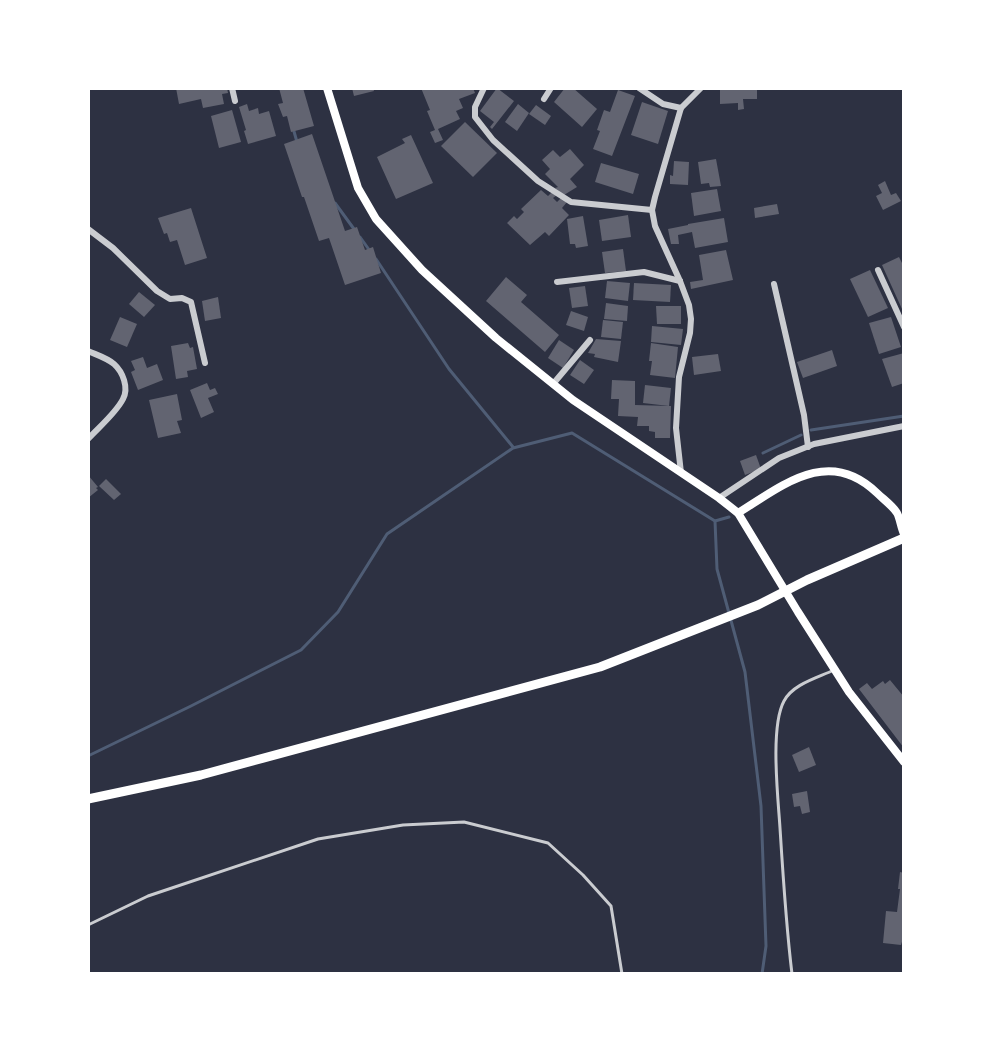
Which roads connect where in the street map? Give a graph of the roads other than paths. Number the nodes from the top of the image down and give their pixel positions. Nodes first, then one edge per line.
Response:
1 (232, 88) edge
2 (327, 88) edge
3 (484, 88) edge
4 (551, 88) edge
5 (639, 88) edge
6 (701, 88) edge
7 (544, 99) dead end
8 (235, 101) dead end
9 (681, 108) junction
10 (652, 210) junction
11 (88, 229) edge
12 (878, 270) dead end
13 (680, 280) junction
14 (557, 282) dead end
15 (774, 284) dead end
16 (903, 327) edge
17 (590, 340) dead end
18 (88, 351) edge
19 (205, 363) dead end
20 (553, 384) junction
21 (903, 426) edge
22 (88, 439) edge
23 (807, 447) junction
24 (681, 473) junction
25 (719, 498) junction
26 (738, 513) junction
27 (903, 536) edge
28 (834, 669) junction
29 (903, 762) edge
30 (903, 767) edge
31 (88, 799) edge
32 (903, 800) edge
33 (88, 925) edge
34 (622, 974) edge
35 (792, 974) edge

1 - 8 street
2 - 20 main road
3 - 10 street
4 - 7 street
5 - 9 street
6 - 9 street
9 - 10 street
10 - 13 street
11 - 19 street
12 - 16 street
13 - 14 street
13 - 24 street
15 - 23 street
17 - 20 street
18 - 22 street
20 - 24 main road
21 - 23 street
23 - 25 street
24 - 25 main road
25 - 26 main road
26 - 27 main road
26 - 28 main road
27 - 31 main road
28 - 29 main road
28 - 35 lane
30 - 32 lane
33 - 34 lane

